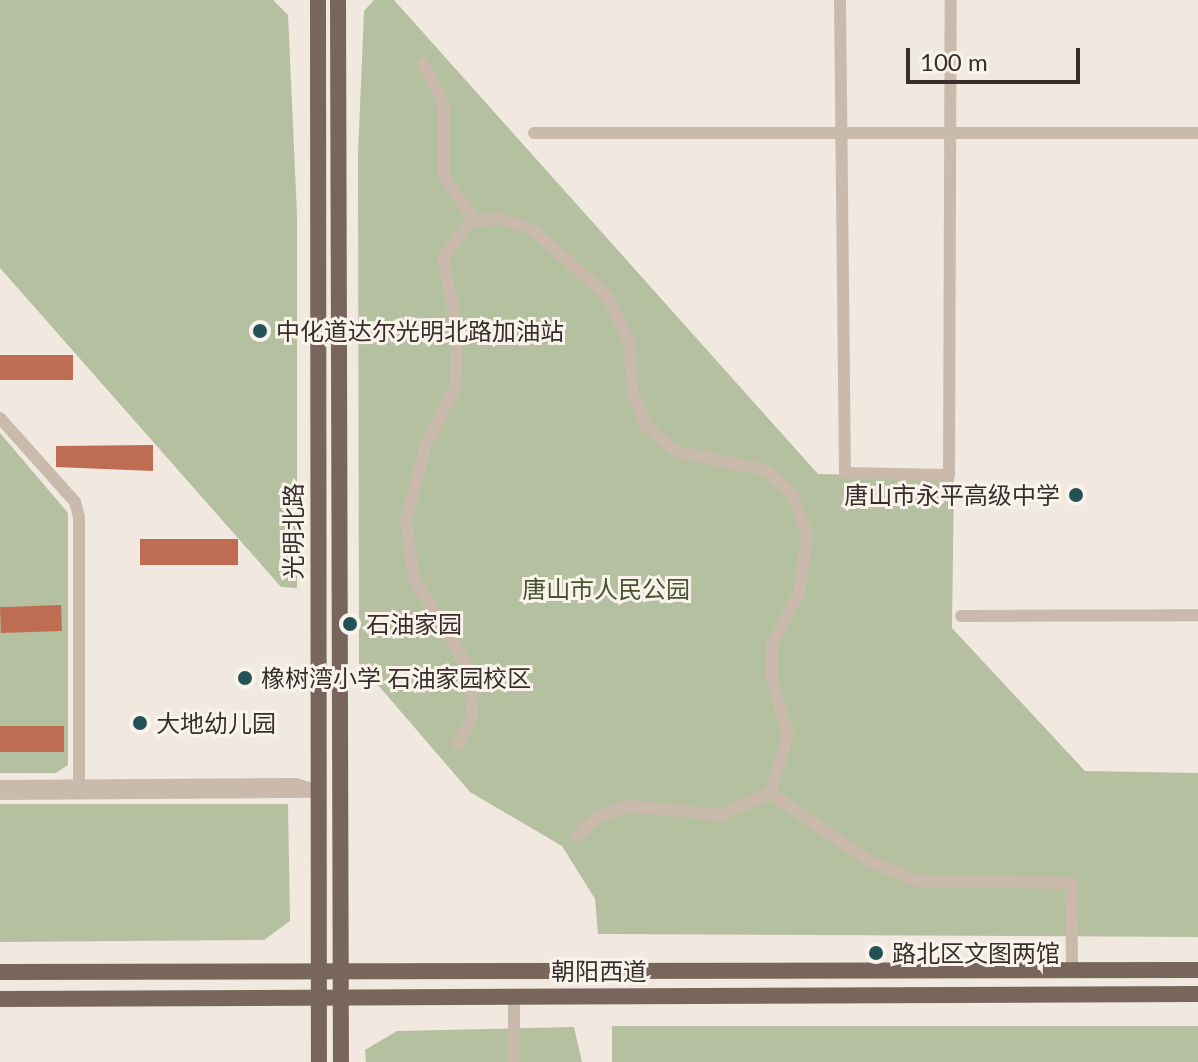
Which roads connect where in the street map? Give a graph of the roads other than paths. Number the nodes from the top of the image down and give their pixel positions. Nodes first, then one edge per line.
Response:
1 (318, 0) edge
2 (338, 0) edge
3 (840, 0) edge
4 (951, 0) edge
5 (423, 63) dead end
6 (534, 133) dead end
7 (842, 133) junction
8 (951, 133) junction
9 (1198, 133) edge
10 (475, 221) junction
11 (0, 418) edge
12 (1198, 615) edge
13 (961, 616) dead end
14 (458, 744) dead end
15 (79, 785) junction
16 (0, 786) edge
17 (317, 791) junction
18 (770, 793) junction
19 (0, 794) edge
20 (577, 836) dead end
21 (318, 969) junction
22 (340, 969) junction
23 (1072, 969) junction
24 (1198, 970) edge
25 (0, 972) edge
26 (1198, 994) edge
27 (514, 995) junction
28 (319, 996) junction
29 (341, 996) junction
30 (0, 999) edge
31 (319, 1062) edge
32 (341, 1062) edge
33 (514, 1062) edge

1 - 17 main road, 光明北路
2 - 22 main road, 光明北路
3 - 7 street
4 - 8 street
5 - 10 street
6 - 7 street
7 - 8 street
7 - 8 street
8 - 9 street
10 - 14 street
10 - 18 street
11 - 15 street
12 - 13 street
15 - 16 street
15 - 17 street
17 - 19 street
17 - 21 main road, 光明北路
18 - 20 street
18 - 23 street
21 - 22 main road, 朝阳西道
21 - 25 main road, 朝阳西道
21 - 28 main road, 光明北路
22 - 23 main road, 朝阳西道
22 - 29 main road, 光明北路
23 - 24 main road, 朝阳西道
26 - 27 main road, 朝阳西道
27 - 29 main road, 朝阳西道
27 - 33 street
28 - 29 main road, 朝阳西道
28 - 30 main road, 朝阳西道
28 - 31 main road, 光明北路
29 - 32 main road, 光明北路

